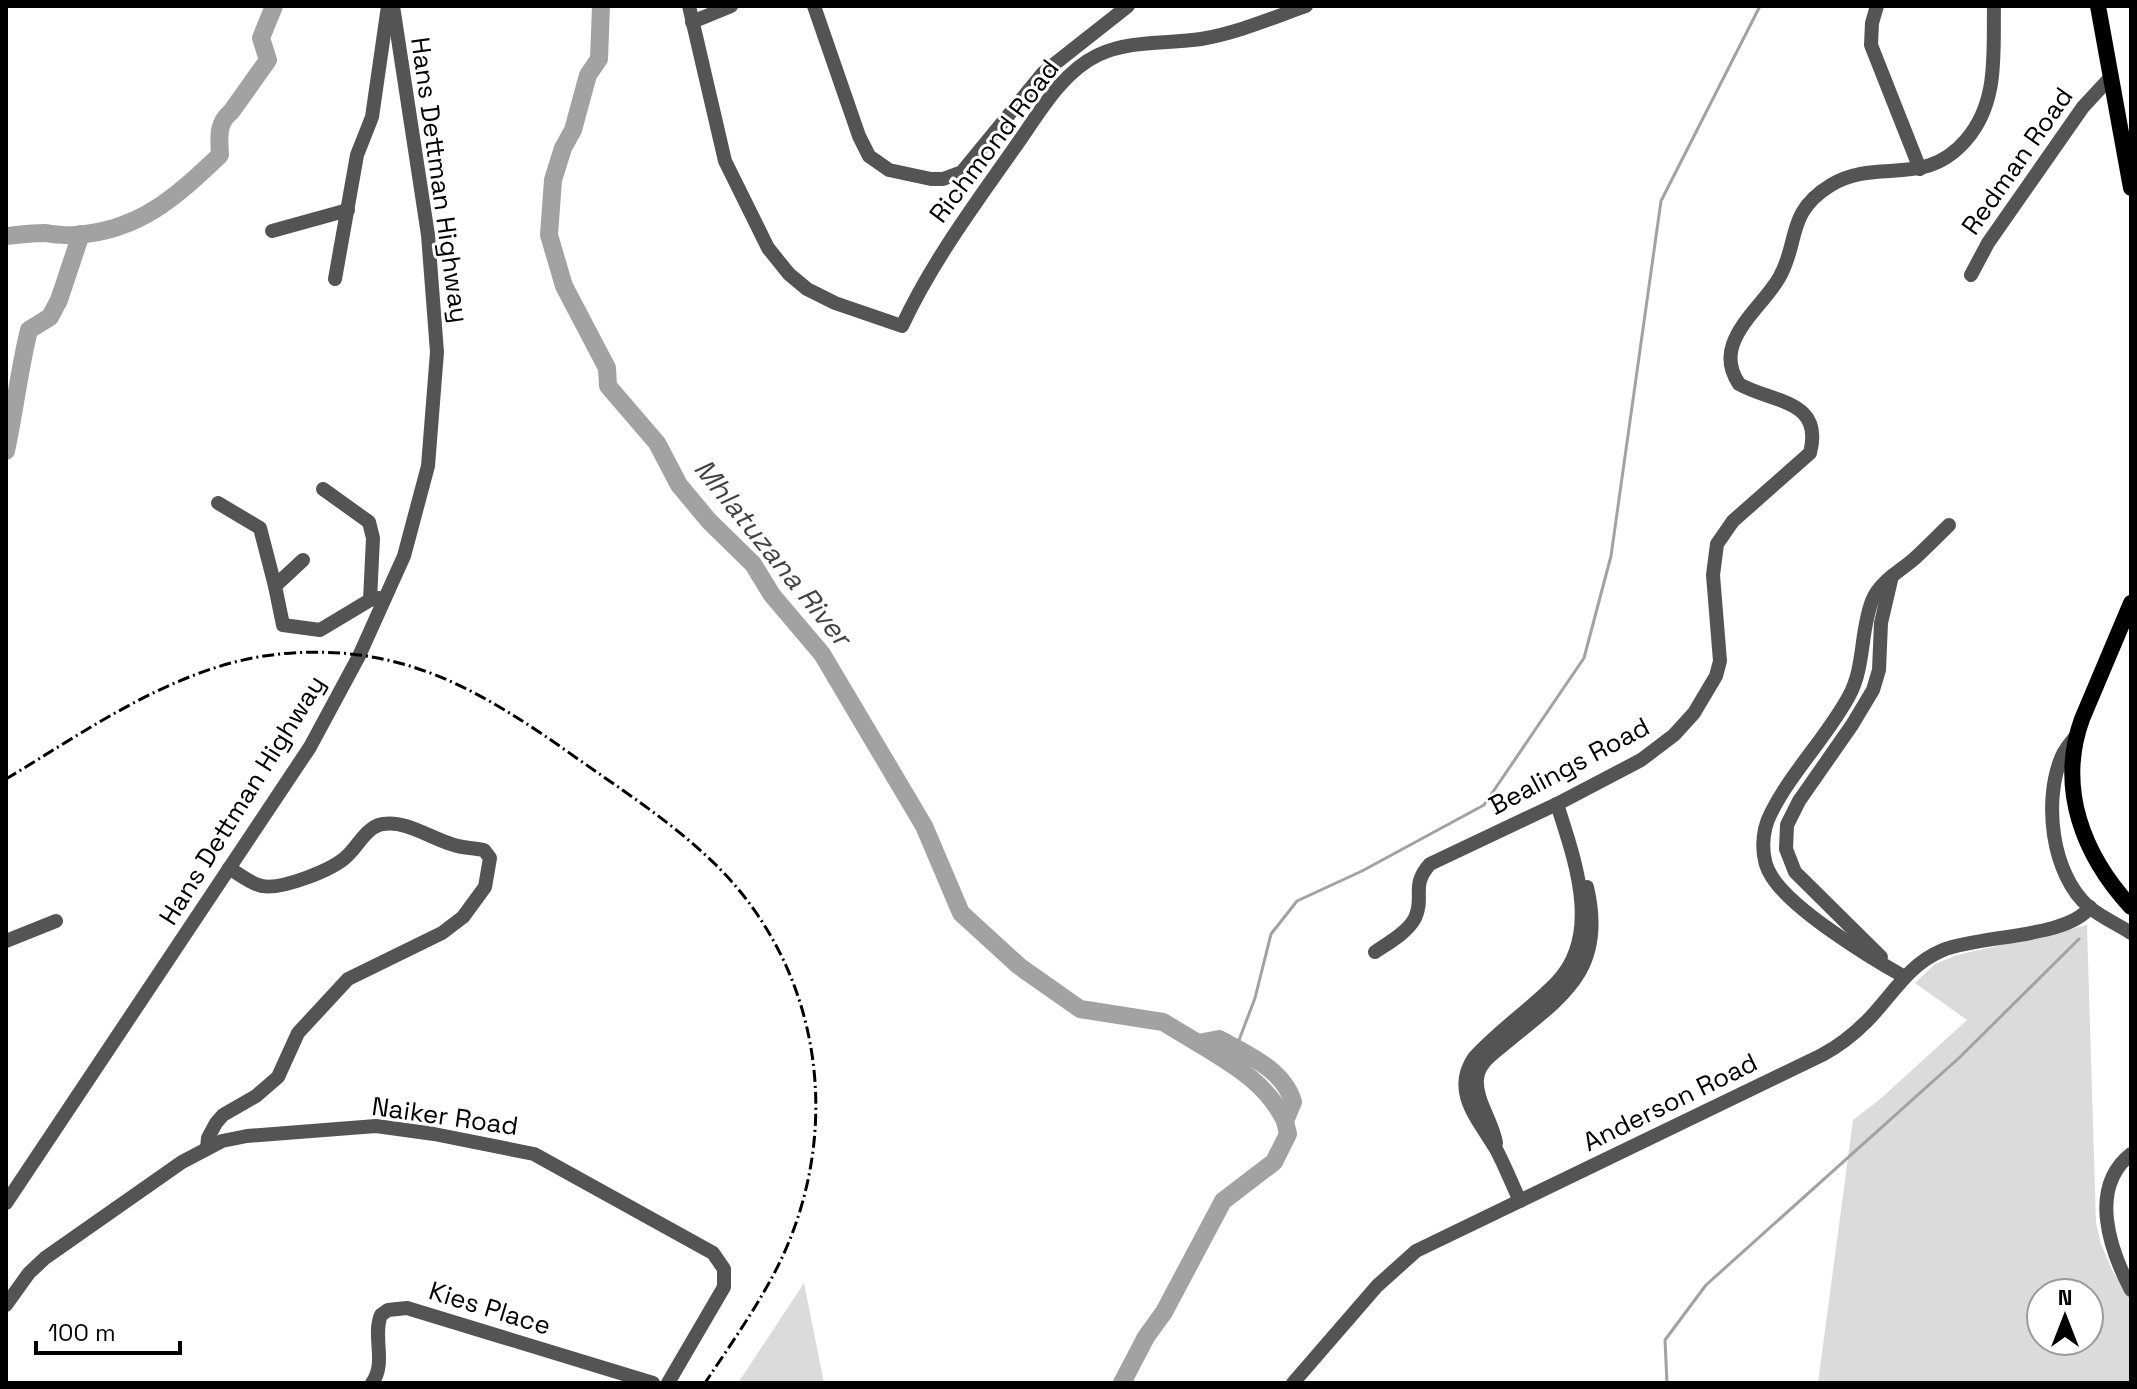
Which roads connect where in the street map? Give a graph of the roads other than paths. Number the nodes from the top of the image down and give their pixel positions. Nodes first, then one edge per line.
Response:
1 (390, 6) edge
2 (689, 6) edge
3 (731, 6) edge
4 (814, 6) edge
5 (1128, 6) edge
6 (1306, 6) edge
7 (1877, 6) edge
8 (1994, 6) edge
9 (2098, 6) edge
10 (692, 22) junction
11 (2109, 79) junction
12 (2126, 144) edge
13 (1920, 169) junction
14 (2131, 188) edge
15 (348, 210) junction
16 (272, 231) dead end
17 (1971, 275) dead end
18 (335, 279) dead end
19 (323, 489) dead end
20 (218, 503) dead end
21 (1949, 525) dead end
22 (303, 560) dead end
23 (1892, 576) junction
24 (275, 586) junction
25 (387, 597) junction
26 (370, 600) junction
27 (2131, 603) edge
28 (2076, 736) junction
29 (1559, 803) junction
30 (229, 868) junction
31 (2090, 907) junction
32 (2131, 907) edge
33 (56, 921) dead end
34 (2131, 933) edge
35 (6, 941) edge
36 (1375, 952) dead end
37 (1887, 968) junction
38 (1903, 976) junction
39 (207, 1148) junction
40 (2131, 1154) edge
41 (1520, 1201) junction
42 (6, 1203) edge
43 (2131, 1290) edge
44 (6, 1305) edge
45 (372, 1383) edge
46 (653, 1383) edge
47 (668, 1383) edge
48 (1293, 1383) edge

1 - 15 street
1 - 25 street, Hans Dettman Highway
2 - 10 street
3 - 10 street
4 - 5 street
6 - 10 street, Richmond Road
7 - 13 street
8 - 13 street, Bealings Road
9 - 11 main road
11 - 12 main road
11 - 17 street, Redman Road
12 - 14 main road
13 - 29 street, Bealings Road
15 - 16 street
15 - 18 street
19 - 26 street
20 - 24 street
21 - 23 street
22 - 24 street
23 - 37 street
23 - 37 street
24 - 26 street
25 - 26 street
25 - 30 street, Hans Dettman Highway
27 - 28 main road
28 - 31 street
28 - 32 main road
29 - 36 street, Bealings Road
29 - 41 street
30 - 39 street
30 - 42 street, Hans Dettman Highway
31 - 34 street
31 - 38 street, Anderson Road
33 - 35 street
37 - 38 street
38 - 41 street, Anderson Road
39 - 44 street, Naiker Road
39 - 47 street, Naiker Road
40 - 43 street
41 - 48 street, Anderson Road
45 - 46 street, Kies Place

